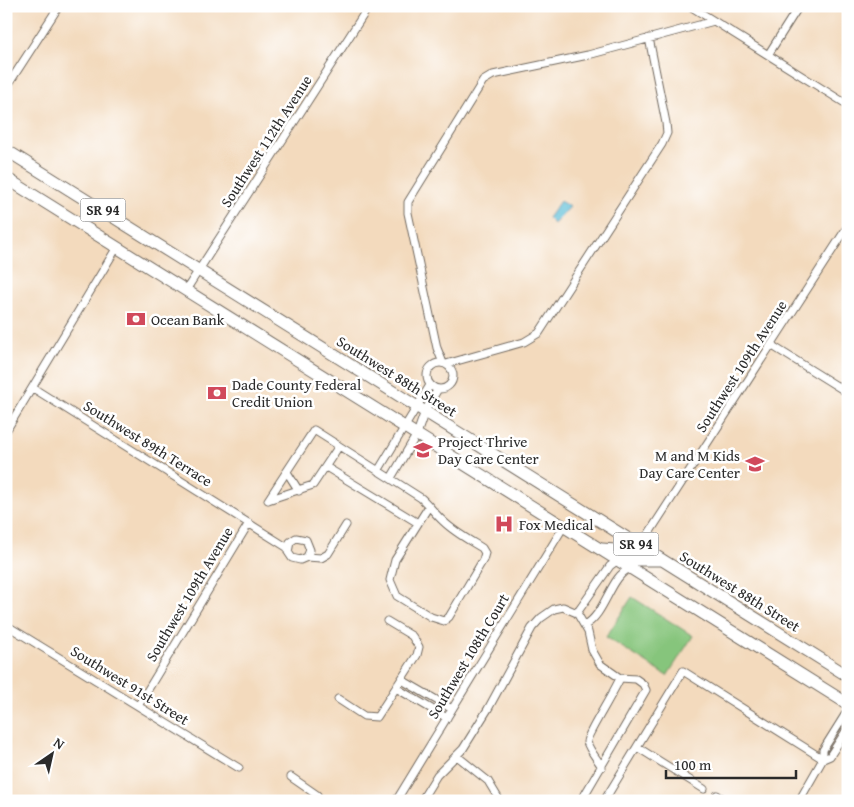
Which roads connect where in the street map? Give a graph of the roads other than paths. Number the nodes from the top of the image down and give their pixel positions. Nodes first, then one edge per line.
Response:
1 (59, 6) edge
2 (369, 6) edge
3 (690, 6) edge
4 (799, 6) edge
5 (714, 21) junction
6 (648, 38) junction
7 (768, 56) junction
8 (6, 88) edge
9 (848, 105) edge
10 (6, 150) edge
11 (6, 178) edge
12 (848, 226) edge
13 (117, 247) junction
14 (199, 270) junction
15 (186, 290) junction
16 (771, 345) junction
17 (444, 364) junction
18 (430, 385) junction
19 (32, 388) junction
20 (438, 389) junction
21 (848, 393) edge
22 (421, 409) junction
23 (404, 427) junction
24 (6, 431) edge
25 (417, 434) junction
26 (339, 446) junction
27 (389, 453) junction
28 (401, 461) junction
29 (326, 467) junction
30 (378, 471) junction
31 (287, 472) junction
32 (391, 478) junction
33 (299, 491) junction
34 (429, 506) junction
35 (249, 522) junction
36 (418, 523) junction
37 (346, 525) dead end
38 (564, 526) junction
39 (640, 546) junction
40 (288, 548) junction
41 (598, 548) junction
42 (306, 557) junction
43 (618, 560) junction
44 (661, 560) junction
45 (631, 568) junction
46 (593, 592) junction
47 (605, 601) junction
48 (577, 614) junction
49 (387, 621) dead end
50 (585, 624) junction
51 (6, 625) edge
52 (848, 676) edge
53 (620, 678) junction
54 (402, 680) junction
55 (396, 688) junction
56 (432, 698) junction
57 (338, 699) dead end
58 (848, 704) edge
59 (138, 706) junction
60 (427, 706) junction
61 (452, 709) junction
62 (848, 710) edge
63 (447, 718) junction
64 (848, 728) edge
65 (832, 736) junction
66 (839, 741) junction
67 (637, 746) junction
68 (456, 756) junction
69 (823, 759) junction
70 (602, 767) junction
71 (239, 768) dead end
72 (291, 778) dead end
73 (704, 789) dead end
74 (717, 795) dead end
75 (319, 798) edge
76 (801, 800) edge
77 (396, 801) edge
78 (421, 801) edge
79 (500, 801) edge
80 (581, 801) edge
81 (604, 801) edge
82 (726, 801) edge

1 - 8 street
2 - 14 street, Southwest 112th Avenue
3 - 5 street
4 - 7 street
5 - 6 street
5 - 7 street
6 - 17 street
6 - 17 street
7 - 9 street
10 - 14 main road, Southwest 88th Street / SR 94
11 - 13 main road, SR 94
12 - 16 street, Southwest 109th Avenue
13 - 15 main road, SR 94
13 - 19 street
14 - 15 street, Southwest 112th Avenue
14 - 22 main road, Southwest 88th Street / SR 94
15 - 23 main road, SR 94
16 - 21 street
16 - 39 street, Southwest 109th Avenue
17 - 18 street
17 - 20 street
18 - 20 street
18 - 22 street
19 - 24 street
19 - 35 street, Southwest 89th Terrace
20 - 22 street
22 - 23 street
22 - 25 street
22 - 39 main road, Southwest 88th Street / SR 94
23 - 25 main road, SR 94
23 - 27 street
25 - 28 street
25 - 38 main road, SR 94
26 - 29 street
26 - 30 street
26 - 31 street
27 - 28 street
27 - 30 street
28 - 32 street
29 - 33 street
29 - 36 street
30 - 32 street
31 - 33 street
31 - 33 street
32 - 34 street
34 - 36 street
34 - 36 street
35 - 40 street, Southwest 89th Terrace
35 - 59 street, Southwest 109th Avenue
37 - 42 street
38 - 41 main road, SR 94
38 - 61 street, Southwest 108th Court
39 - 41 main road
39 - 44 main road, Southwest 88th Street / SR 94
40 - 42 street
40 - 42 street
41 - 43 main road, SR 94
43 - 44 main road
43 - 45 main road, SR 94
43 - 46 street
44 - 52 main road, Southwest 88th Street / SR 94
45 - 47 street
45 - 58 main road, SR 94
46 - 47 street
46 - 48 street
47 - 50 street
48 - 50 street
48 - 68 street
49 - 54 street
50 - 53 street
51 - 59 street, Southwest 91st Street
53 - 70 street
53 - 70 street
54 - 55 street
54 - 56 street
55 - 57 street
55 - 60 street
56 - 60 street
56 - 61 street
59 - 71 street, Southwest 91st Street
60 - 63 street
61 - 63 street, Southwest 108th Court
62 - 65 street
63 - 77 street, Southwest 108th Court
64 - 66 street
65 - 66 street
65 - 69 street
66 - 69 street
67 - 69 street
67 - 73 street
67 - 81 street
68 - 78 street
68 - 79 street
69 - 76 street
70 - 80 street
72 - 75 street
74 - 82 street

